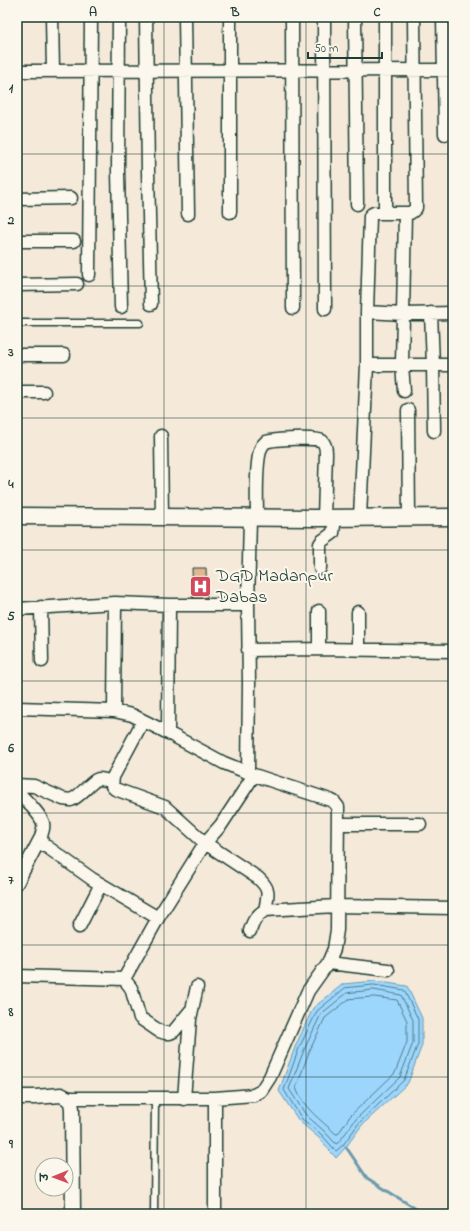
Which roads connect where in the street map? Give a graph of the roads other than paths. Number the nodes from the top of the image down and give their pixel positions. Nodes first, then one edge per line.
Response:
1 (52, 17) edge
2 (91, 17) edge
3 (119, 17) edge
4 (146, 17) edge
5 (185, 17) edge
6 (230, 17) edge
7 (292, 17) edge
8 (324, 17) edge
9 (355, 17) edge
10 (385, 17) edge
11 (414, 17) edge
12 (443, 17) edge
13 (146, 70) junction
14 (186, 70) junction
15 (230, 70) junction
16 (292, 70) junction
17 (324, 70) junction
18 (356, 70) junction
19 (385, 70) junction
20 (415, 70) junction
21 (448, 70) edge
22 (17, 71) edge
23 (53, 71) junction
24 (91, 71) junction
25 (118, 71) junction
26 (445, 134) dead end
27 (71, 198) dead end
28 (17, 199) edge
29 (357, 204) dead end
30 (230, 212) dead end
31 (385, 213) junction
32 (405, 213) junction
33 (188, 214) dead end
34 (17, 241) edge
35 (74, 241) dead end
36 (89, 275) dead end
37 (76, 284) dead end
38 (17, 285) edge
39 (152, 304) dead end
40 (121, 307) dead end
41 (293, 308) dead end
42 (325, 309) dead end
43 (367, 312) junction
44 (431, 313) junction
45 (453, 313) edge
46 (403, 314) junction
47 (17, 323) edge
48 (140, 324) dead end
49 (17, 355) edge
50 (64, 355) dead end
51 (367, 365) junction
52 (402, 365) junction
53 (433, 365) junction
54 (453, 365) edge
55 (404, 391) dead end
56 (17, 392) edge
57 (44, 392) dead end
58 (408, 410) dead end
59 (434, 431) dead end
60 (162, 436) dead end
61 (17, 516) edge
62 (162, 517) junction
63 (254, 517) junction
64 (360, 517) junction
65 (409, 517) junction
66 (453, 517) edge
67 (329, 518) junction
68 (320, 568) dead end
69 (115, 603) junction
70 (248, 604) junction
71 (168, 605) junction
72 (41, 607) junction
73 (17, 609) edge
74 (319, 611) dead end
75 (358, 612) dead end
76 (319, 649) junction
77 (358, 649) junction
78 (248, 650) junction
79 (453, 651) edge
80 (42, 661) dead end
81 (17, 708) edge
82 (114, 711) junction
83 (143, 721) junction
84 (168, 733) junction
85 (251, 774) junction
86 (112, 781) junction
87 (17, 785) edge
88 (17, 791) edge
89 (338, 824) junction
90 (420, 824) dead end
91 (40, 839) junction
92 (205, 843) junction
93 (17, 883) edge
94 (101, 884) junction
95 (336, 906) junction
96 (453, 908) edge
97 (265, 910) junction
98 (158, 918) junction
99 (79, 927) dead end
100 (250, 931) dead end
101 (328, 963) junction
102 (388, 970) dead end
103 (17, 976) edge
104 (124, 979) junction
105 (197, 987) dead end
106 (192, 1009) junction
107 (17, 1097) edge
108 (67, 1098) junction
109 (155, 1098) junction
110 (215, 1098) junction
111 (184, 1099) junction
112 (73, 1214) edge
113 (154, 1214) edge
114 (215, 1214) edge

1 - 23 street
2 - 24 street
3 - 25 street
4 - 13 street
5 - 14 street
6 - 15 street
7 - 16 street
8 - 17 street
9 - 18 street
10 - 19 street
11 - 20 street
12 - 21 street
13 - 14 street
13 - 25 street
13 - 39 street
14 - 15 street
14 - 33 street
15 - 16 street
15 - 30 street
16 - 17 street
16 - 41 street
17 - 18 street
17 - 42 street
18 - 19 street
18 - 29 street
19 - 20 street
19 - 31 street
20 - 21 street
20 - 32 street
21 - 26 street
22 - 23 street
23 - 24 street
24 - 25 street
24 - 36 street
25 - 40 street
27 - 28 street
31 - 32 street
31 - 43 street
32 - 46 street
34 - 35 street
37 - 38 street
43 - 46 street
43 - 51 street
44 - 45 street
44 - 46 street
44 - 53 street
46 - 52 street
47 - 48 lane
49 - 50 street
51 - 52 street
51 - 64 street
52 - 53 street
52 - 55 street
53 - 54 street
53 - 59 street
56 - 57 street
58 - 65 street
60 - 62 street
61 - 62 main road
62 - 63 main road
63 - 67 main road
63 - 67 street
63 - 70 street
64 - 65 main road
64 - 67 main road
65 - 66 main road
67 - 68 street
69 - 71 street
69 - 72 street
69 - 82 street
70 - 71 street
70 - 78 street
71 - 84 street
72 - 73 street
72 - 80 street
74 - 76 street
75 - 77 street
76 - 77 street
76 - 78 street
77 - 79 street
78 - 85 street
81 - 82 street
82 - 83 street
83 - 84 street
83 - 86 street
84 - 85 street
85 - 89 street
85 - 92 street
86 - 87 street
86 - 92 street
88 - 91 street
89 - 90 street
89 - 95 street
91 - 93 street
91 - 94 street
92 - 97 street
92 - 98 street
94 - 98 street
94 - 99 street
95 - 96 street
95 - 97 street
95 - 101 street
97 - 100 street
98 - 104 street
101 - 102 street
101 - 110 street
103 - 104 street
104 - 106 street
105 - 106 street
106 - 111 street
107 - 108 street
108 - 109 street
108 - 112 street
109 - 111 street
109 - 113 lane
110 - 111 street
110 - 114 street

